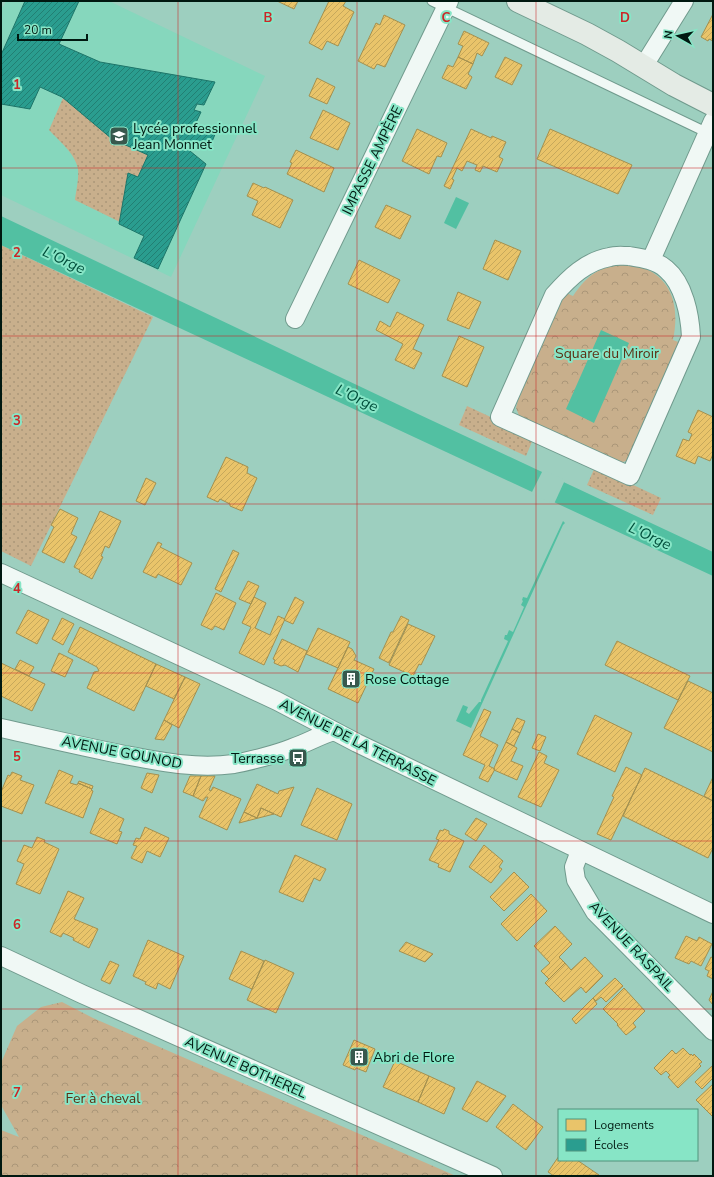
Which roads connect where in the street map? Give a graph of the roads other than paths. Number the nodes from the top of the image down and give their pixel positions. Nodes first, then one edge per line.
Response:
1 (518, 1) edge
2 (684, 1) edge
3 (442, 3) edge
4 (643, 67) junction
5 (713, 105) edge
6 (711, 130) edge
7 (651, 260) junction
8 (295, 318) dead end
9 (1, 573) edge
10 (1, 728) edge
11 (334, 731) junction
12 (580, 851) junction
13 (713, 914) edge
14 (1, 956) edge
15 (713, 1031) edge
16 (493, 1176) edge

1 - 4 street
2 - 4 street
3 - 6 lane
3 - 8 street, IMPASSE AMPÈRE
4 - 5 street
6 - 7 street
7 - 7 street
9 - 11 street, AVENUE DE LA TERRASSE
10 - 11 street, AVENUE GOUNOD
11 - 12 street, AVENUE DE LA TERRASSE
12 - 13 street, AVENUE DE LA TERRASSE
12 - 15 street, AVENUE RASPAIL
14 - 16 street, AVENUE BOTHEREL

